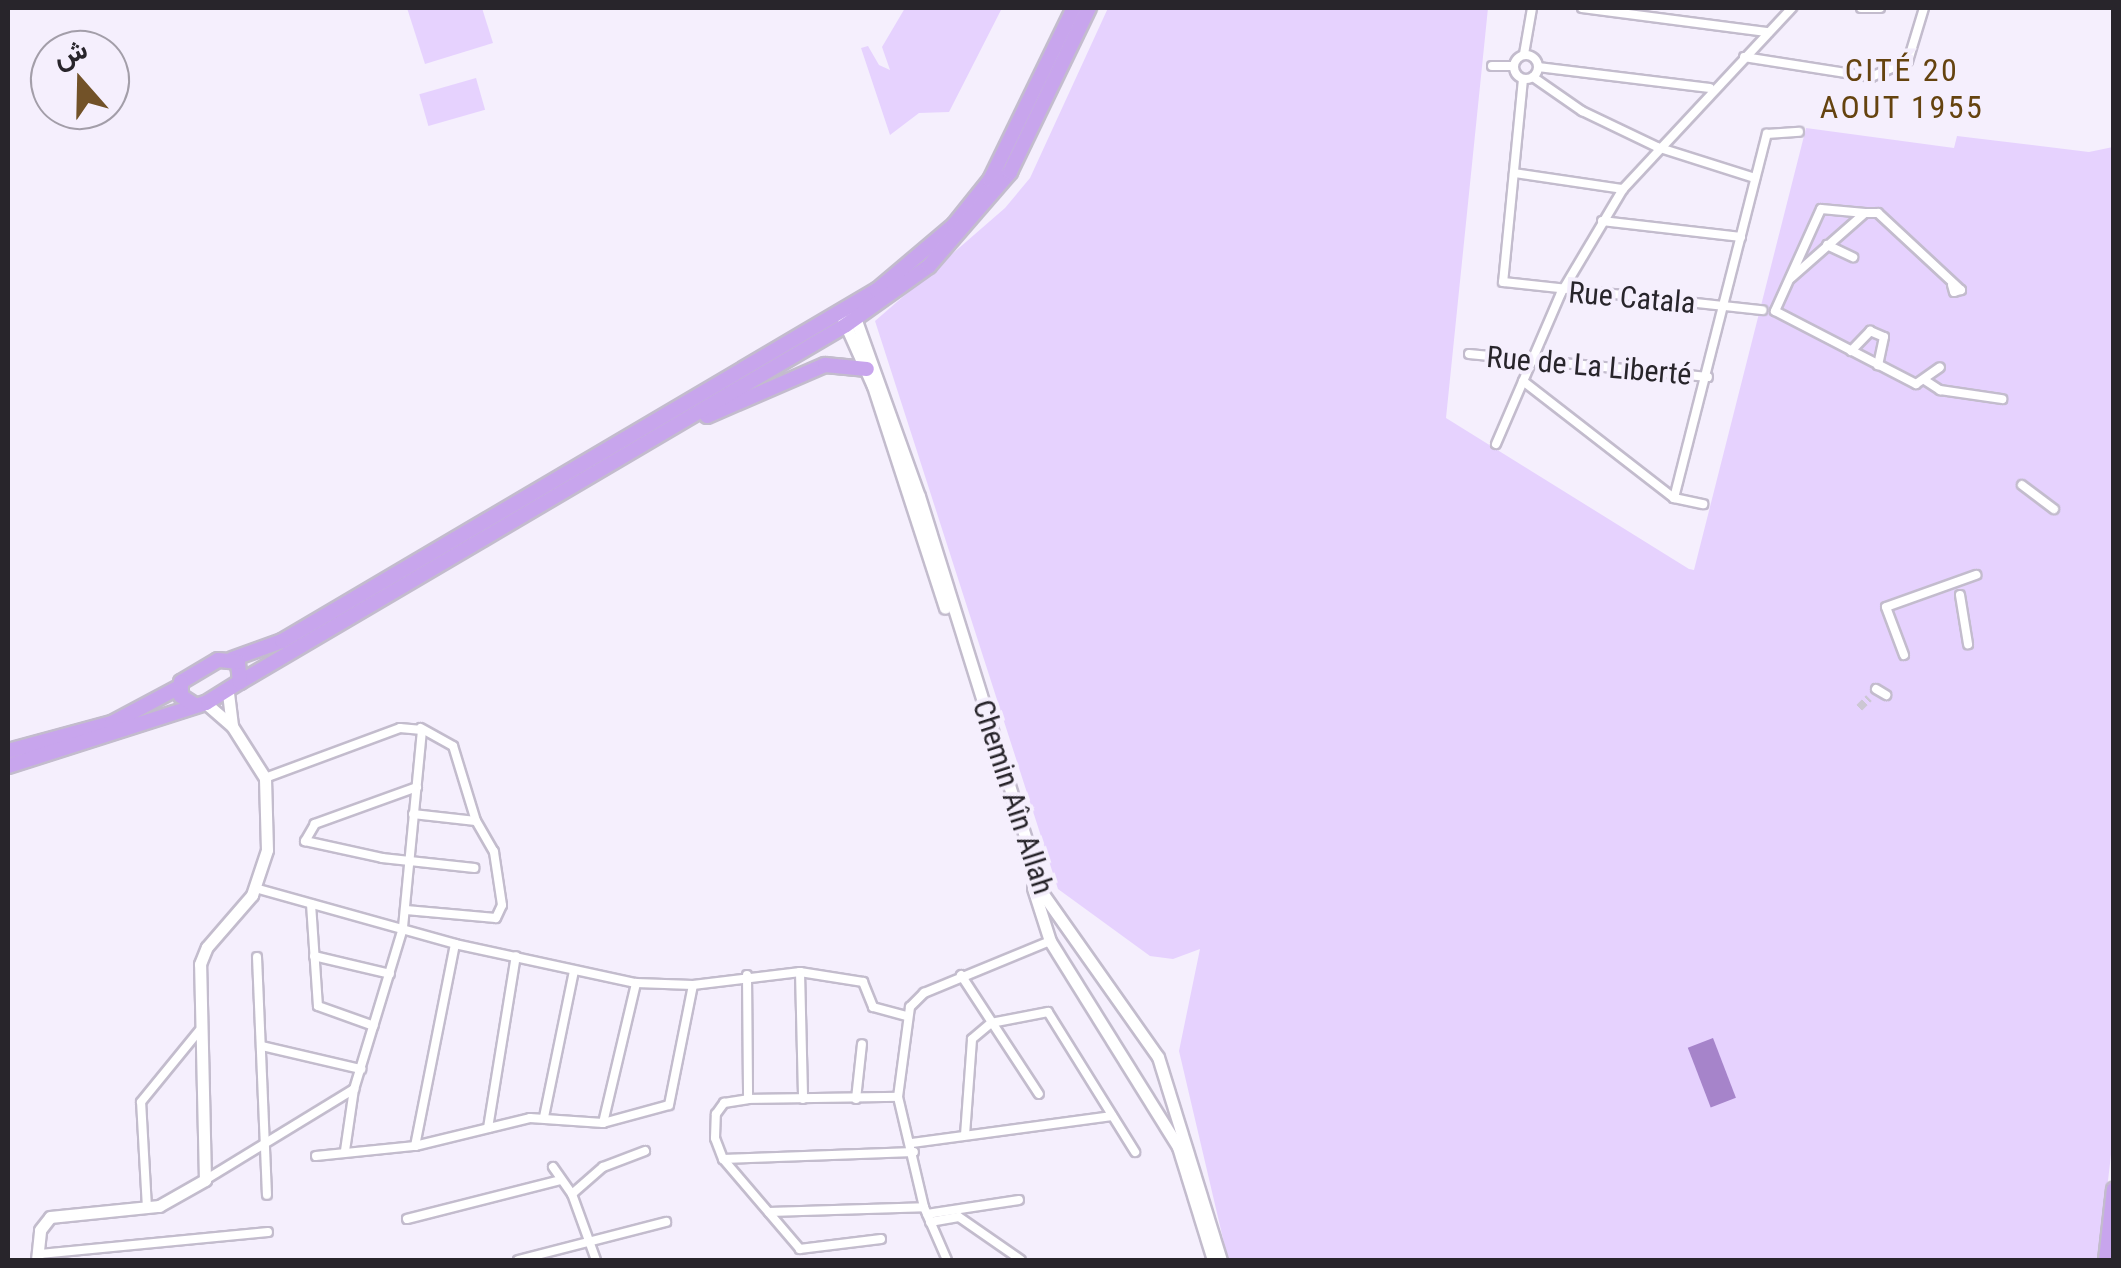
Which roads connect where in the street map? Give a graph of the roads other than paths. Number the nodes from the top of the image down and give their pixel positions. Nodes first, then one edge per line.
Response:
1 (1074, 8) edge
2 (1090, 8) edge
3 (1532, 8) edge
4 (1582, 8) edge
5 (1792, 8) edge
6 (1862, 8) edge
7 (1880, 8) edge
8 (1924, 8) edge
9 (1768, 32) junction
10 (1524, 54) junction
11 (1744, 56) junction
12 (1492, 66) dead end
13 (1513, 66) junction
14 (1538, 66) junction
15 (1528, 78) junction
16 (1710, 88) junction
17 (1799, 132) dead end
18 (1658, 147) junction
19 (1514, 173) junction
20 (1755, 178) junction
21 (1623, 189) junction
22 (1865, 214) junction
23 (1602, 221) junction
24 (1740, 237) junction
25 (1826, 245) junction
26 (1854, 256) dead end
27 (1788, 282) junction
28 (1952, 285) dead end
29 (1561, 293) junction
30 (1726, 306) junction
31 (1762, 310) dead end
32 (849, 317) junction
33 (1851, 351) junction
34 (1469, 354) dead end
35 (1532, 359) junction
36 (1878, 365) junction
37 (1940, 367) dead end
38 (867, 369) junction
39 (1708, 377) junction
40 (1524, 380) junction
41 (1926, 381) junction
42 (2002, 398) dead end
43 (678, 426) junction
44 (1496, 444) dead end
45 (2022, 485) dead end
46 (1674, 498) junction
47 (1703, 504) dead end
48 (2054, 508) dead end
49 (1976, 576) dead end
50 (1960, 594) dead end
51 (1968, 644) dead end
52 (1904, 655) dead end
53 (232, 659) junction
54 (240, 682) junction
55 (179, 687) junction
56 (1876, 689) dead end
57 (228, 693) junction
58 (1886, 695) dead end
59 (200, 704) junction
60 (232, 726) junction
61 (421, 728) junction
62 (8, 751) edge
63 (8, 766) edge
64 (265, 778) junction
65 (417, 787) junction
66 (413, 814) junction
67 (476, 820) junction
68 (410, 862) junction
69 (474, 868) dead end
70 (255, 888) junction
71 (311, 904) junction
72 (406, 910) junction
73 (403, 928) junction
74 (1066, 935) junction
75 (1050, 941) junction
76 (455, 944) junction
77 (257, 956) dead end
78 (314, 956) junction
79 (516, 956) junction
80 (574, 970) junction
81 (800, 972) junction
82 (390, 974) junction
83 (748, 974) junction
84 (961, 976) junction
85 (636, 983) junction
86 (692, 985) junction
87 (908, 1016) junction
88 (991, 1023) junction
89 (374, 1026) junction
90 (199, 1030) junction
91 (862, 1044) dead end
92 (262, 1046) junction
93 (360, 1070) junction
94 (354, 1088) junction
95 (1039, 1094) dead end
96 (898, 1097) junction
97 (748, 1099) junction
98 (804, 1099) junction
99 (856, 1099) junction
100 (1177, 1103) junction
101 (1159, 1115) junction
102 (1112, 1116) junction
103 (544, 1117) junction
104 (603, 1123) junction
105 (488, 1128) junction
106 (965, 1135) junction
107 (264, 1142) junction
108 (415, 1146) junction
109 (913, 1147) junction
110 (345, 1151) junction
111 (645, 1151) dead end
112 (1135, 1152) dead end
113 (316, 1156) dead end
114 (724, 1158) junction
115 (553, 1166) dead end
116 (205, 1180) junction
117 (561, 1180) junction
118 (2114, 1189) edge
119 (572, 1194) junction
120 (267, 1195) dead end
121 (1019, 1200) dead end
122 (147, 1208) junction
123 (768, 1212) junction
124 (927, 1214) junction
125 (407, 1219) dead end
126 (666, 1222) dead end
127 (268, 1232) dead end
128 (881, 1239) dead end
129 (590, 1244) junction
130 (97, 1256) edge
131 (39, 1257) edge
132 (518, 1260) edge
133 (596, 1260) edge
134 (947, 1260) edge
135 (1021, 1260) edge
136 (1213, 1260) edge
137 (1221, 1260) edge
138 (2106, 1260) edge

1 - 32 highway
2 - 32 highway
3 - 10 street
4 - 9 street
5 - 9 street
6 - 7 street
8 - 11 street
9 - 11 street
10 - 13 street
10 - 14 street
11 - 16 street
12 - 13 street
13 - 15 street
14 - 15 street
14 - 16 street
15 - 18 street
15 - 19 street
16 - 18 street
17 - 20 street
18 - 20 street
18 - 21 street
19 - 21 street
19 - 29 street, Rue Catala
20 - 24 street
21 - 23 street
22 - 25 street
22 - 27 street
22 - 28 street
23 - 24 street
23 - 29 street
24 - 30 street
25 - 26 street
25 - 27 street
27 - 33 street
29 - 30 street, Rue Catala
29 - 35 street
30 - 31 street, Rue Catala
30 - 39 street
32 - 38 main road, Chemin Aîn Allah
32 - 43 highway
32 - 53 highway
32 - 74 main road, Chemin Aîn Allah
33 - 36 street
33 - 36 street
34 - 35 street, Rue de La Liberté
35 - 39 street, Rue de La Liberté
35 - 40 street
36 - 41 street
37 - 41 street
38 - 43 highway
38 - 75 main road, Chemin Aîn Allah
39 - 46 street
40 - 44 street
40 - 46 street
41 - 42 street
43 - 54 highway
45 - 48 street
46 - 47 street
49 - 52 street
50 - 51 street
53 - 54 highway
53 - 55 highway
54 - 57 highway
55 - 59 highway
55 - 62 highway
56 - 58 street
57 - 59 highway
57 - 60 main road
59 - 60 main road
59 - 63 highway
60 - 64 main road
61 - 64 street
61 - 65 street
61 - 67 street
64 - 70 main road
65 - 66 street
65 - 68 street
66 - 67 street
66 - 68 street
67 - 72 street
68 - 69 street
68 - 72 street
70 - 71 street
70 - 90 main road
71 - 73 street
71 - 78 street
72 - 73 street
73 - 76 street
73 - 82 street
74 - 75 main road
74 - 100 main road, Chemin Aîn Allah
75 - 84 street
75 - 101 main road, Chemin Aîn Allah
76 - 79 street
76 - 108 street
77 - 92 street
78 - 82 street
78 - 89 street
79 - 80 street
79 - 105 street
80 - 85 street
80 - 103 street
81 - 83 street
81 - 87 street
81 - 98 street
82 - 89 street
83 - 86 street
83 - 97 street
84 - 87 street
84 - 88 street
85 - 86 street
85 - 104 street
86 - 104 street
87 - 96 street
88 - 95 street
88 - 102 street
88 - 106 street
89 - 93 street
90 - 116 main road
90 - 122 street
91 - 99 street
92 - 93 street
92 - 107 street
93 - 94 street
94 - 107 street
94 - 110 street
96 - 99 street
96 - 109 street
97 - 98 street
97 - 114 street
98 - 99 street
100 - 101 main road
100 - 137 main road, Chemin Aîn Allah
101 - 136 main road, Chemin Aîn Allah
102 - 106 street
102 - 112 street
103 - 104 street
103 - 105 street
105 - 108 street
106 - 109 street
107 - 116 street
107 - 120 street
108 - 110 street
109 - 114 street
109 - 124 street
110 - 113 street
111 - 119 street
114 - 123 street
115 - 117 street
116 - 122 main road
117 - 119 street
117 - 125 street
118 - 138 highway
119 - 129 street
121 - 124 street
122 - 131 main road
123 - 124 street
123 - 128 street
124 - 134 street
124 - 135 street
126 - 129 street
127 - 130 street
129 - 132 street
129 - 133 street
130 - 131 street

